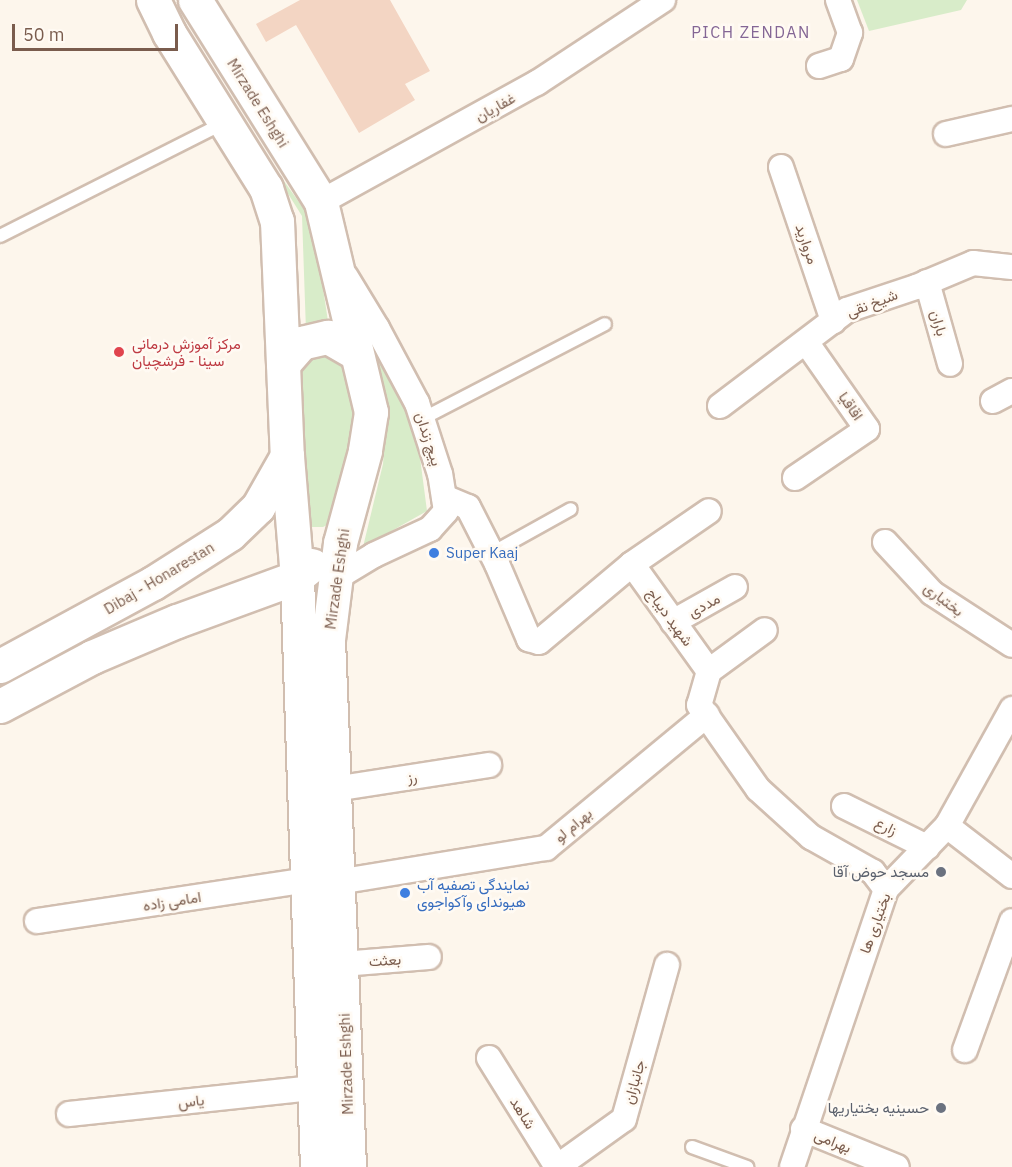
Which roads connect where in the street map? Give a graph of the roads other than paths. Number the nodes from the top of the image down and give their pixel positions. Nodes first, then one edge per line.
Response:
1 (153, 0) edge
2 (663, 0) edge
3 (838, 0) edge
4 (199, 8) edge
5 (634, 8) edge
6 (169, 33) junction
7 (819, 66) dead end
8 (1012, 119) edge
9 (225, 123) junction
10 (946, 134) dead end
11 (781, 167) dead end
12 (321, 202) junction
13 (0, 236) edge
14 (334, 259) junction
15 (1012, 267) edge
16 (927, 282) junction
17 (833, 321) junction
18 (605, 324) dead end
19 (806, 342) junction
20 (356, 352) junction
21 (283, 364) junction
22 (950, 364) dead end
23 (720, 406) dead end
24 (422, 419) junction
25 (287, 456) junction
26 (795, 478) dead end
27 (444, 497) junction
28 (571, 509) dead end
29 (709, 511) dead end
30 (885, 542) dead end
31 (340, 543) junction
32 (492, 553) junction
33 (632, 564) junction
34 (297, 577) junction
35 (336, 578) junction
36 (735, 587) dead end
37 (673, 622) junction
38 (74, 627) junction
39 (765, 630) dead end
40 (1012, 645) edge
41 (92, 657) junction
42 (0, 666) edge
43 (709, 671) junction
44 (0, 706) edge
45 (1012, 709) edge
46 (707, 715) junction
47 (489, 765) dead end
48 (334, 789) junction
49 (844, 806) dead end
50 (947, 826) junction
51 (927, 847) junction
52 (1012, 876) edge
53 (323, 881) junction
54 (886, 889) junction
55 (37, 921) dead end
56 (1012, 921) edge
57 (429, 957) dead end
58 (342, 964) junction
59 (667, 965) dead end
60 (965, 1050) dead end
61 (489, 1058) dead end
62 (314, 1088) junction
63 (69, 1114) dead end
64 (803, 1129) junction
65 (692, 1147) dead end
66 (316, 1167) edge
67 (349, 1167) edge
68 (557, 1167) edge
69 (747, 1167) edge
70 (792, 1167) edge
71 (897, 1167) edge

1 - 6 main road, Mirzade Eshghi
2 - 5 street, غفاریان
3 - 7 street
4 - 6 main road
4 - 12 main road, Mirzade Eshghi
5 - 12 street, غفاریان
6 - 9 main road, Mirzade Eshghi
8 - 10 street
9 - 13 lane
9 - 21 main road, Mirzade Eshghi
11 - 17 street, مروارید
12 - 14 main road, Mirzade Eshghi
14 - 20 main road, Mirzade Eshghi
14 - 24 street, پیچ زندان
15 - 16 street, شیخ نقی
16 - 17 street, شیخ نقی
16 - 22 street, باران
17 - 19 street, شیخ نقی
18 - 24 lane
19 - 23 street, شیخ نقی
19 - 26 street, اقاقیا
20 - 21 main road
20 - 31 main road, Mirzade Eshghi
21 - 25 main road, Mirzade Eshghi
24 - 27 street, پیچ زندان
25 - 34 main road, Mirzade Eshghi
25 - 38 main road, Dibaj - Honarestan
27 - 32 street
27 - 35 street, پیچ زندان
28 - 32 lane
29 - 33 street
30 - 40 street, بختیاری
31 - 34 main road
31 - 35 main road, Mirzade Eshghi
32 - 33 street
33 - 37 street, شهید دیباج
34 - 41 main road
34 - 53 main road, Mirzade Eshghi
35 - 48 main road, Mirzade Eshghi
36 - 37 street, مددی
37 - 43 street, شهید دیباج
38 - 41 main road
38 - 42 main road, Dibaj - Honarestan
39 - 43 street
41 - 44 main road
43 - 46 street
45 - 50 street, بختیاری ها
46 - 53 street, بهرام لو
46 - 54 street
47 - 48 street, رز
48 - 53 main road, Mirzade Eshghi
49 - 51 street, زارع
50 - 51 street, بختیاری ها
50 - 52 street
51 - 54 street, بختیاری ها
53 - 55 street, امامی زاده
53 - 58 main road, Mirzade Eshghi
53 - 62 main road, Mirzade Eshghi
54 - 64 street, بختیاری ها
56 - 60 street
57 - 58 street, بعثت
58 - 67 main road, Mirzade Eshghi
59 - 68 street, جانبازان
61 - 68 street, شاهد
62 - 63 street, یاس
62 - 66 main road, Mirzade Eshghi
64 - 70 street, بختیاری ها
64 - 71 street, بهرامی
65 - 69 lane

